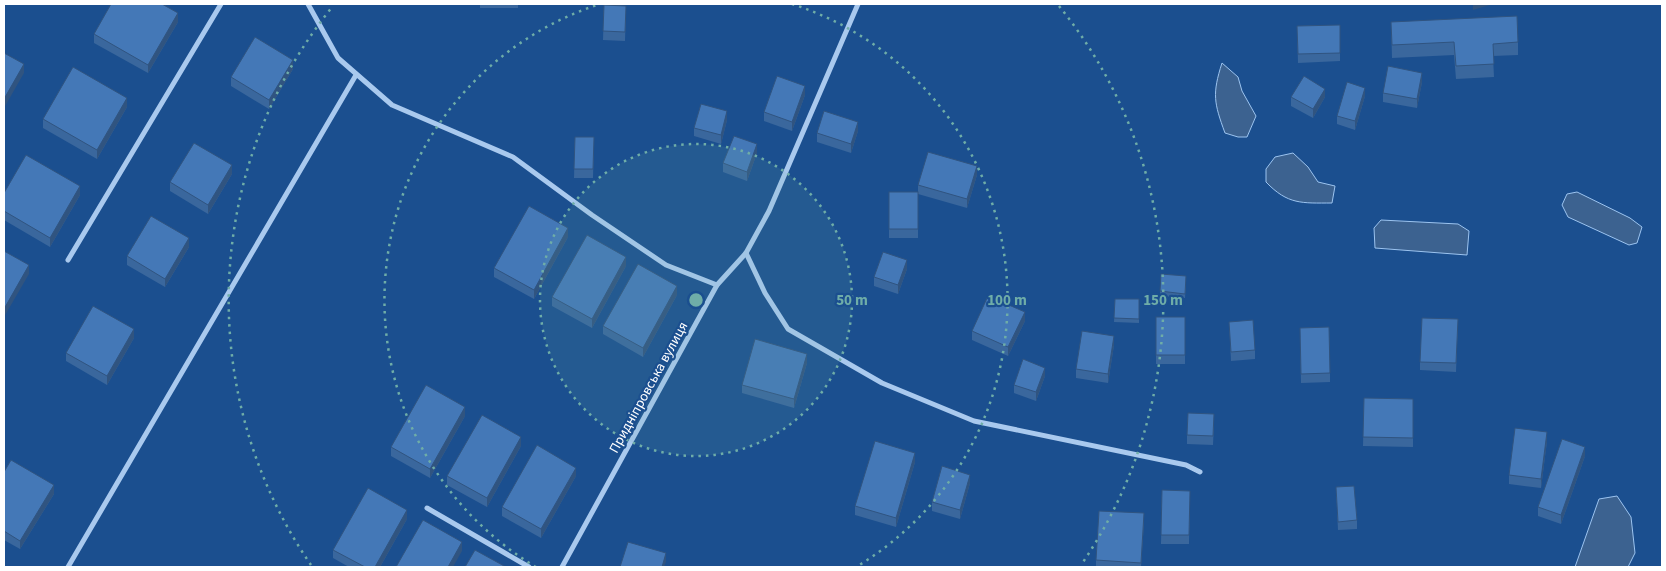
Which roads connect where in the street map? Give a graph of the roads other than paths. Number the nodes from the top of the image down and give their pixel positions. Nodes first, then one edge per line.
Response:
1 (220, 4) edge
2 (308, 4) edge
3 (858, 4) edge
4 (356, 75) junction
5 (746, 254) junction
6 (68, 260) dead end
7 (717, 285) junction
8 (1200, 472) dead end
9 (427, 508) dead end
10 (68, 567) edge
11 (529, 567) edge
12 (562, 567) edge

1 - 6 street
2 - 4 street
3 - 5 street, Придніпровська вулиця
4 - 7 street
4 - 10 street
5 - 7 street, Придніпровська вулиця
5 - 8 street
7 - 12 street, Придніпровська вулиця
9 - 11 street

